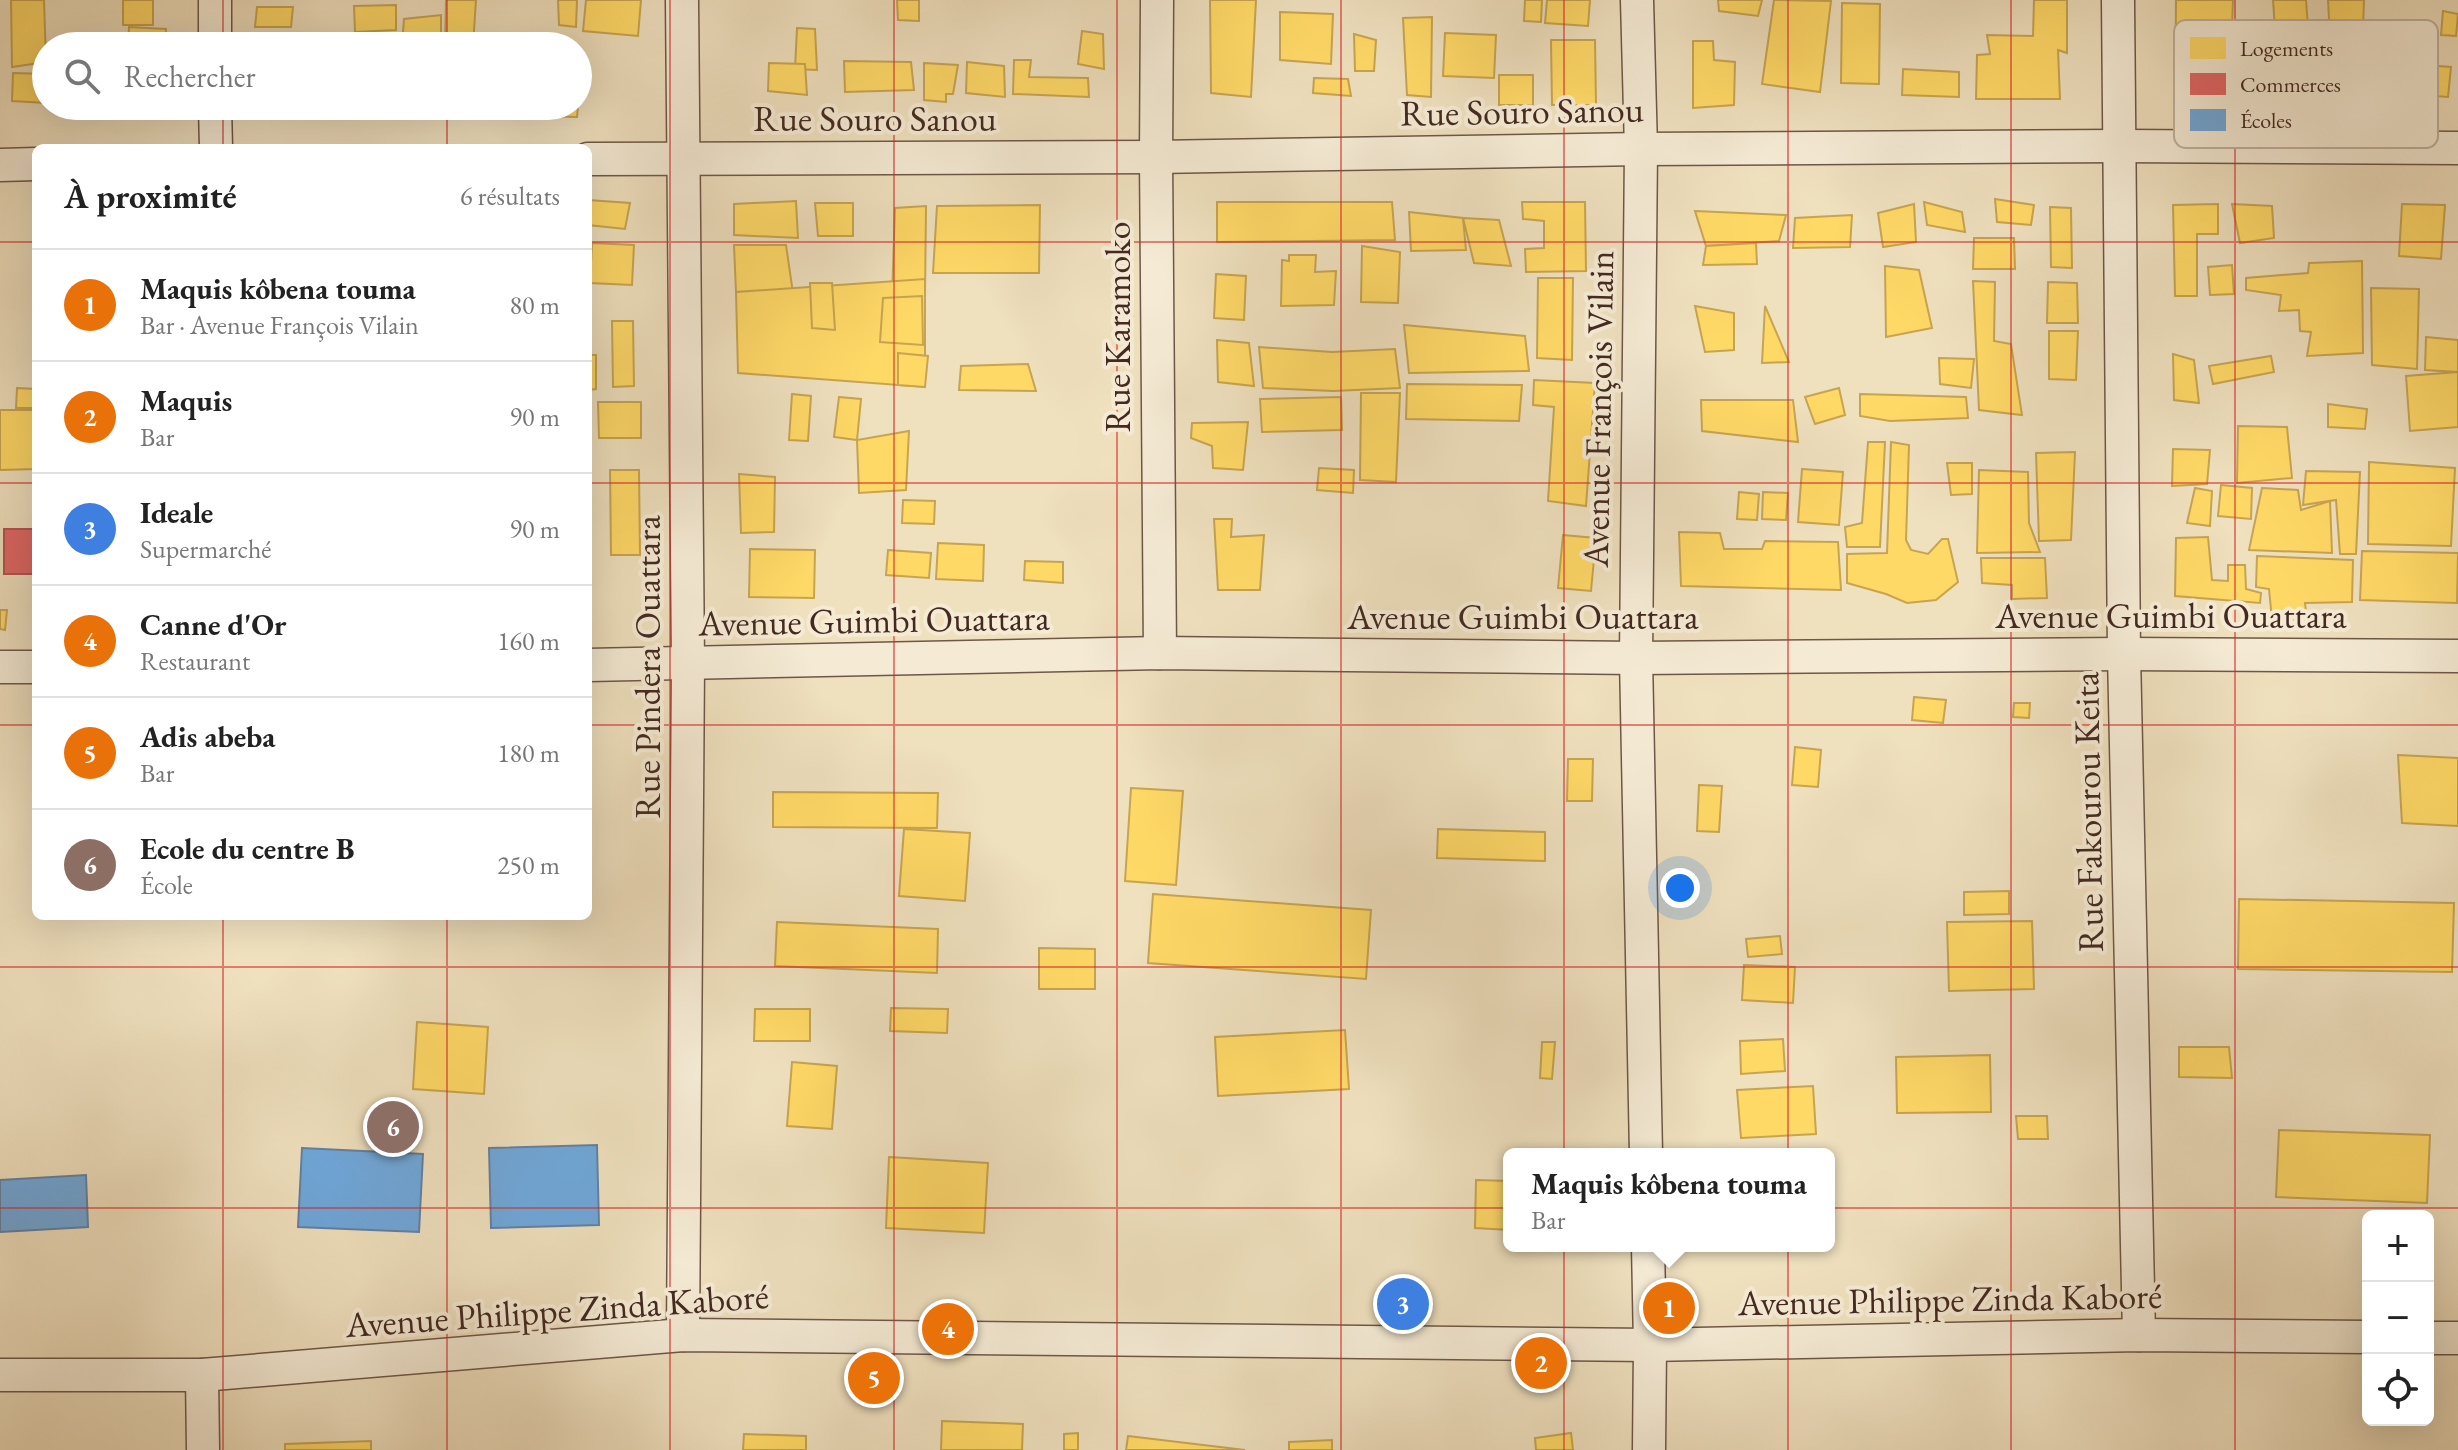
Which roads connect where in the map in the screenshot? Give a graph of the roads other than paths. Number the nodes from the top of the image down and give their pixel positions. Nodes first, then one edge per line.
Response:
1 (215, 0) edge
2 (682, 0) edge
3 (1157, 0) edge
4 (1637, 0) edge
5 (2118, 0) edge
6 (215, 32) edge
7 (215, 120) edge
8 (216, 144) edge
9 (2119, 146) junction
10 (2174, 146) edge
11 (2438, 148) edge
12 (2458, 148) edge
13 (1641, 149) junction
14 (1156, 157) junction
15 (684, 158) junction
16 (592, 159) edge
17 (32, 164) edge
18 (0, 165) edge
19 (1160, 653) junction
20 (2124, 654) junction
21 (2458, 656) edge
22 (1636, 658) junction
23 (688, 664) junction
24 (592, 665) edge
25 (0, 667) edge
26 (32, 667) edge
27 (1646, 1148) edge
28 (1648, 1252) edge
29 (683, 1335) junction
30 (2139, 1335) junction
31 (2362, 1337) edge
32 (2434, 1338) edge
33 (2458, 1338) edge
34 (1650, 1345) junction
35 (0, 1375) edge
36 (202, 1375) junction
37 (203, 1450) edge
38 (1649, 1450) edge

1 - 6 street
2 - 15 street, Rue Pindera Ouattara
3 - 14 street, Rue Karamoko
4 - 13 street, Avenue François Vilain
5 - 9 street, Rue Fakourou Keita
7 - 8 street
9 - 10 street, Rue Souro Sanou
9 - 13 street, Rue Souro Sanou
9 - 20 street, Rue Fakourou Keita
11 - 12 street, Rue Souro Sanou
13 - 14 street, Rue Souro Sanou
13 - 22 street, Avenue François Vilain
14 - 15 street, Rue Souro Sanou
14 - 19 street, Rue Karamoko
15 - 16 street, Rue Souro Sanou
15 - 23 street, Rue Pindera Ouattara
17 - 18 street
19 - 22 street, Avenue Guimbi Ouattara
19 - 23 street, Avenue Guimbi Ouattara
20 - 21 street, Avenue Guimbi Ouattara
20 - 22 street, Avenue Guimbi Ouattara
20 - 30 street, Rue Fakourou Keita
22 - 27 street, Avenue François Vilain
23 - 24 street, Avenue Guimbi Ouattara
23 - 29 street, Rue Pindera Ouattara
25 - 26 street
28 - 34 street
29 - 34 street, Avenue Philippe Zinda Kaboré
29 - 36 street, Avenue Philippe Zinda Kaboré
30 - 31 street, Avenue Philippe Zinda Kaboré
30 - 34 street, Avenue Philippe Zinda Kaboré
32 - 33 street
34 - 38 street
35 - 36 street, Avenue Philippe Zinda Kaboré
36 - 37 street

